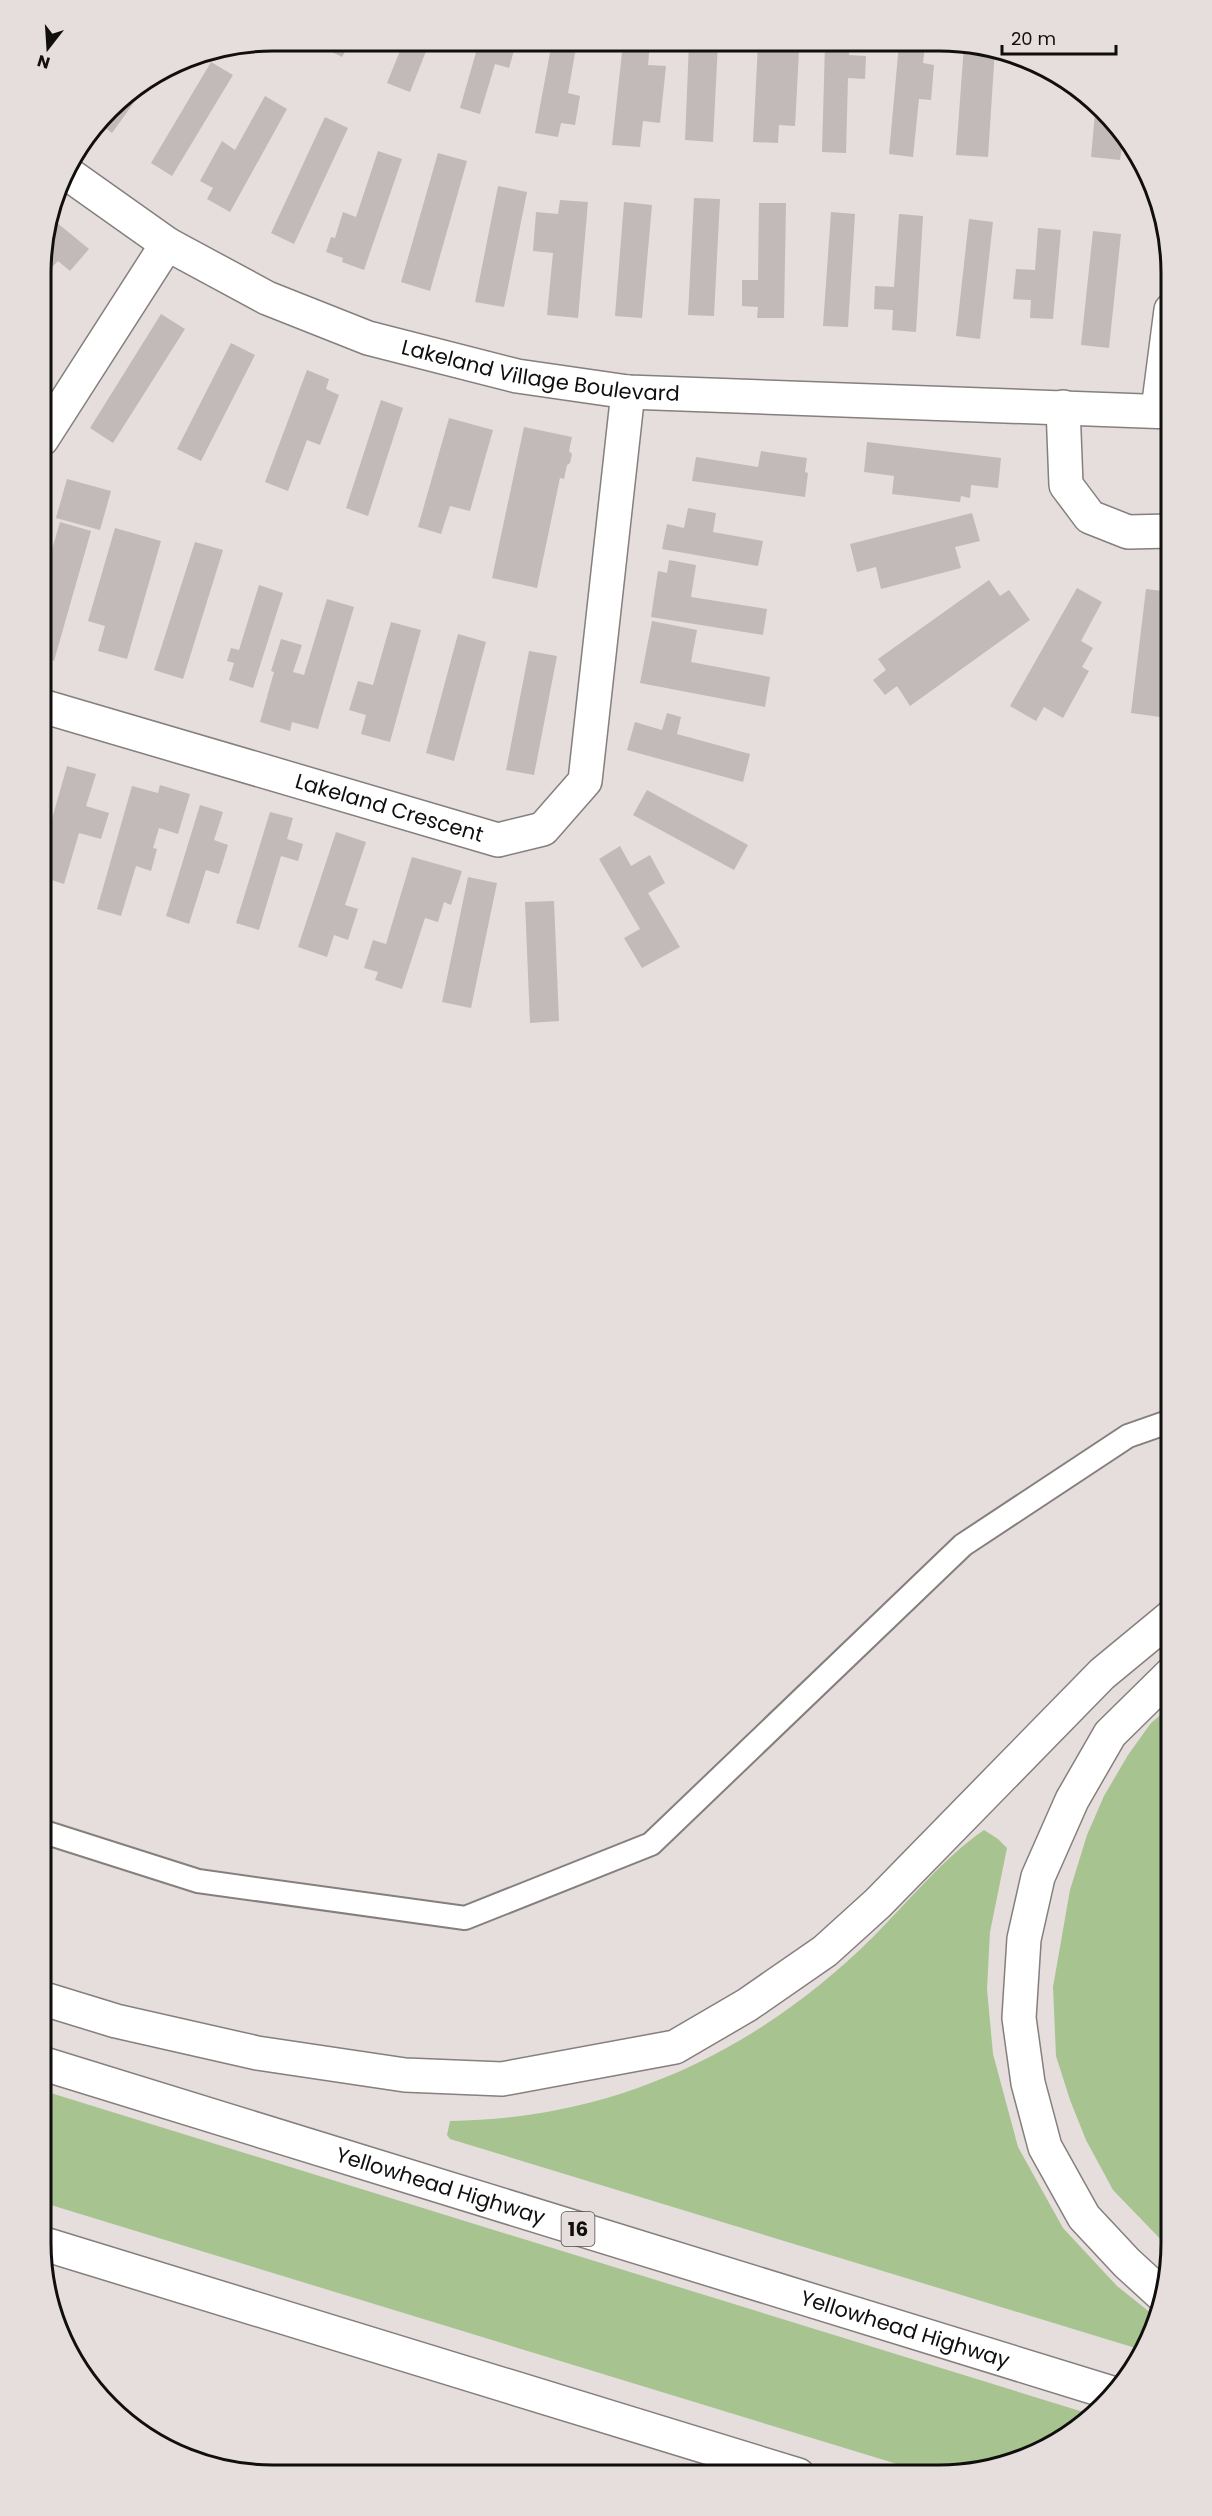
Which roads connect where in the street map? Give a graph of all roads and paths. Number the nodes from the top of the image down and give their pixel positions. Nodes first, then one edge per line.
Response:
1 (73, 177) edge
2 (167, 244) junction
3 (628, 392) junction
4 (1063, 407) junction
5 (1161, 411) edge
6 (51, 425) edge
7 (1161, 531) edge
8 (51, 709) edge
9 (1161, 1424) edge
10 (1161, 1625) edge
11 (1161, 1684) edge
12 (51, 1835) edge
13 (51, 2001) edge
14 (51, 2066) edge
15 (51, 2245) edge
16 (1156, 2290) edge
17 (1104, 2391) edge
18 (767, 2465) edge

1 - 2 main road, Lakeland Village Boulevard
2 - 3 main road, Lakeland Village Boulevard
2 - 6 main road
3 - 4 main road, Lakeland Village Boulevard
3 - 8 main road, Lakeland Crescent
4 - 5 main road, Lakeland Village Boulevard
4 - 7 main road
9 - 12 lane
10 - 13 main road
11 - 16 main road
14 - 17 main road, Yellowhead Highway / 16
15 - 18 main road

